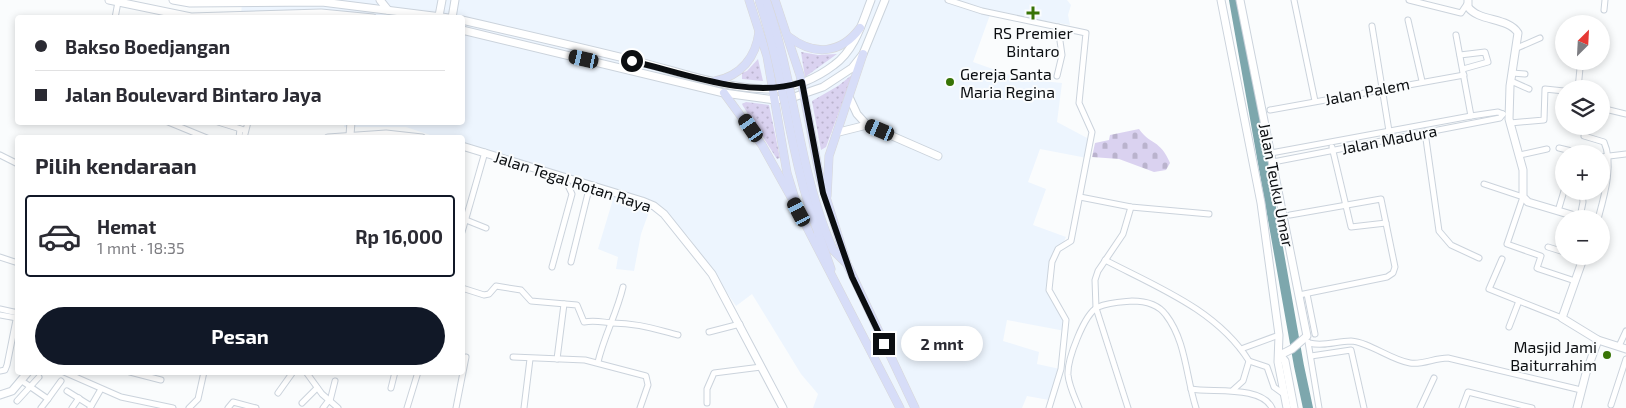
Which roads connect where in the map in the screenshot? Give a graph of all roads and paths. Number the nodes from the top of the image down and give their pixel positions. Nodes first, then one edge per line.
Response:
1 (109, 0) edge
2 (172, 0) edge
3 (378, 0) edge
4 (442, 0) edge
5 (455, 0) edge
6 (749, 0) edge
7 (759, 0) edge
8 (766, 0) edge
9 (775, 0) edge
10 (871, 0) edge
11 (885, 0) edge
12 (948, 0) edge
13 (1221, 0) edge
14 (1240, 0) edge
15 (1294, 0) edge
16 (1409, 0) edge
17 (1605, 0) edge
18 (118, 2) junction
19 (1468, 2) edge
20 (376, 8) junction
21 (388, 10) junction
22 (1604, 10) dead end
23 (116, 15) edge
24 (181, 15) edge
25 (256, 15) edge
26 (348, 15) edge
27 (430, 15) edge
28 (439, 15) edge
29 (452, 15) edge
30 (1408, 20) dead end
31 (465, 21) edge
32 (1058, 26) junction
33 (1372, 26) dead end
34 (860, 28) junction
35 (759, 30) junction
36 (465, 31) edge
37 (510, 31) junction
38 (520, 34) junction
39 (1456, 35) dead end
40 (789, 38) junction
41 (1540, 38) dead end
42 (507, 41) junction
43 (518, 43) junction
44 (1517, 48) junction
45 (863, 54) junction
46 (1460, 55) junction
47 (796, 61) junction
48 (770, 70) junction
49 (1463, 72) junction
50 (1512, 73) junction
51 (1525, 74) dead end
52 (1057, 76) dead end
53 (715, 81) junction
54 (1422, 81) junction
55 (1511, 81) junction
56 (802, 82) junction
57 (772, 89) junction
58 (1382, 89) junction
59 (1529, 89) dead end
60 (1555, 90) edge
61 (724, 93) junction
62 (804, 94) junction
63 (850, 99) junction
64 (775, 100) junction
65 (1314, 101) junction
66 (1270, 110) dead end
67 (1610, 110) edge
68 (1626, 114) edge
69 (809, 116) junction
70 (1471, 116) junction
71 (778, 120) junction
72 (1510, 122) junction
73 (175, 125) edge
74 (227, 125) edge
75 (246, 125) edge
76 (351, 125) edge
77 (867, 125) junction
78 (242, 130) junction
79 (1389, 131) junction
80 (839, 132) junction
81 (1425, 132) junction
82 (200, 135) edge
83 (240, 135) edge
84 (243, 135) edge
85 (350, 135) joint
86 (395, 135) edge
87 (1584, 136) dead end
88 (1331, 142) junction
89 (1605, 145) edge
90 (465, 147) edge
91 (1547, 149) dead end
92 (1333, 150) junction
93 (486, 152) junction
94 (1271, 153) junction
95 (1626, 154) edge
96 (0, 155) edge
97 (1520, 155) junction
98 (938, 156) dead end
99 (1610, 157) edge
100 (15, 162) edge
101 (1273, 162) junction
102 (564, 177) junction
103 (1484, 184) dead end
104 (590, 185) junction
105 (1523, 196) junction
106 (1080, 197) junction
107 (828, 204) junction
108 (1346, 204) junction
109 (1131, 208) junction
110 (1555, 210) edge
111 (799, 212) junction
112 (1209, 214) dead end
113 (1290, 215) dead end
114 (466, 220) junction
115 (1386, 222) junction
116 (465, 223) edge
117 (486, 228) dead end
118 (822, 231) junction
119 (1548, 247) dead end
120 (1555, 249) edge
121 (0, 257) edge
122 (1479, 258) dead end
123 (1502, 259) dead end
124 (1106, 260) junction
125 (15, 262) edge
126 (572, 262) dead end
127 (847, 264) junction
128 (1581, 265) edge
129 (552, 267) dead end
130 (834, 281) junction
131 (1575, 281) junction
132 (623, 287) dead end
133 (465, 289) edge
134 (1307, 294) junction
135 (1299, 295) junction
136 (1519, 301) junction
137 (564, 304) junction
138 (1096, 308) junction
139 (0, 309) edge
140 (15, 313) edge
141 (15, 314) edge
142 (0, 315) edge
143 (1562, 318) junction
144 (611, 323) junction
145 (15, 324) edge
146 (740, 324) junction
147 (1509, 327) dead end
148 (1626, 331) edge
149 (709, 332) dead end
150 (678, 335) dead end
151 (1279, 335) junction
152 (1309, 339) junction
153 (1598, 340) junction
154 (1622, 347) edge
155 (1242, 349) junction
156 (1280, 355) junction
157 (1311, 356) junction
158 (466, 357) dead end
159 (513, 357) dead end
160 (530, 359) junction
161 (557, 359) junction
162 (1626, 359) edge
163 (1249, 361) junction
164 (465, 362) edge
165 (598, 362) junction
166 (761, 367) junction
167 (0, 371) edge
168 (26, 375) edge
169 (71, 375) edge
170 (142, 375) edge
171 (203, 375) edge
172 (291, 375) edge
173 (308, 375) edge
174 (394, 375) edge
175 (417, 375) edge
176 (462, 375) edge
177 (39, 377) dead end
178 (1434, 378) dead end
179 (161, 380) dead end
180 (22, 381) junction
181 (61, 381) dead end
182 (335, 381) dead end
183 (31, 387) junction
184 (317, 388) junction
185 (391, 388) dead end
186 (102, 389) junction
187 (1191, 389) junction
188 (1234, 390) junction
189 (1581, 390) junction
190 (67, 391) dead end
191 (278, 393) dead end
192 (0, 395) edge
193 (1285, 395) junction
194 (79, 398) junction
195 (48, 399) junction
196 (17, 400) dead end
197 (329, 401) junction
198 (707, 403) dead end
199 (302, 404) dead end
200 (1611, 405) dead end
201 (90, 407) edge
202 (41, 408) edge
203 (72, 408) edge
204 (173, 408) edge
205 (189, 408) edge
206 (228, 408) edge
207 (256, 408) edge
208 (323, 408) edge
209 (338, 408) edge
210 (407, 408) edge
211 (456, 408) edge
212 (524, 408) edge
213 (640, 408) edge
214 (783, 408) edge
215 (900, 408) edge
216 (915, 408) edge
217 (1049, 408) edge
218 (1079, 408) edge
219 (1128, 408) edge
220 (1196, 408) edge
221 (1272, 408) edge
222 (1287, 408) edge
223 (1294, 408) edge
224 (1319, 408) edge
225 (1364, 408) edge
226 (1420, 408) edge
227 (1462, 408) edge
228 (1532, 408) edge
229 (1577, 408) edge

1 - 18 main road
2 - 20 main road
3 - 20 main road
3 - 21 main road
4 - 28 main road
5 - 29 main road
6 - 35 main road
7 - 118 main road, bridge
8 - 118 main road, bridge
9 - 40 main road
10 - 34 main road
11 - 45 main road
12 - 32 street
13 - 151 main road, Jalan Teuku Umar
14 - 94 main road, Jalan Teuku Umar
15 - 65 street
16 - 19 street
17 - 22 street
18 - 23 street
18 - 24 main road
19 - 44 main road
20 - 21 main road
21 - 27 main road
25 - 26 main road
30 - 54 street
31 - 37 main road
32 - 52 street
32 - 106 street
33 - 58 street
34 - 40 main road
34 - 56 main road
35 - 48 main road
35 - 53 main road
36 - 42 main road
37 - 38 main road
37 - 42 main road
38 - 43 main road
38 - 53 main road
39 - 46 street
40 - 47 main road
41 - 44 street
42 - 43 main road
43 - 61 main road
44 - 50 main road
45 - 62 main road
45 - 63 main road
46 - 49 street
46 - 49 street, Jalan Palem
47 - 48 main road
47 - 56 main road
48 - 57 main road
49 - 54 street, Jalan Palem
49 - 70 street
50 - 51 street
50 - 55 main road
53 - 57 main road
54 - 58 street, Jalan Palem
55 - 59 street
55 - 72 main road
56 - 57 main road
56 - 62 main road
57 - 64 main road
58 - 65 street, Jalan Palem
58 - 79 street
60 - 72 street
61 - 64 main road
61 - 111 main road
62 - 64 main road
62 - 69 main road
63 - 77 main road
63 - 80 main road
64 - 71 main road
65 - 66 street, Jalan Palem
67 - 68 street
69 - 71 main road
69 - 107 main road
70 - 79 street
70 - 81 street, Jalan Madura
71 - 111 main road
72 - 97 main road
73 - 82 street
74 - 78 street
75 - 78 street
76 - 85 main road
77 - 80 main road
77 - 98 main road
78 - 83 street
78 - 84 street
79 - 88 street
80 - 107 main road
81 - 92 street, Jalan Madura
81 - 122 street
85 - 86 main road
87 - 89 street
88 - 92 street
88 - 94 street
90 - 93 main road, Jalan Tegal Rotan Raya
91 - 97 street
92 - 101 street, Jalan Madura
92 - 108 street
93 - 102 main road, Jalan Tegal Rotan Raya
93 - 114 street
94 - 101 main road, Jalan Teuku Umar
95 - 99 street
96 - 100 street
97 - 105 main road
101 - 135 main road, Jalan Teuku Umar
102 - 104 main road, Jalan Tegal Rotan Raya
102 - 129 street
103 - 105 street
104 - 126 street
104 - 146 main road, Jalan Tegal Rotan Raya
105 - 110 main road
105 - 131 street
106 - 109 street
106 - 217 street
107 - 127 main road
108 - 113 street
108 - 115 street
108 - 115 street
109 - 112 street
109 - 124 street
111 - 130 main road
114 - 116 street
114 - 117 street
115 - 134 street
118 - 127 main road
118 - 130 main road
119 - 120 street
121 - 125 street
123 - 136 street
124 - 138 street
124 - 155 street
127 - 216 main road
128 - 131 main road
130 - 215 main road
131 - 143 main road
132 - 144 street
133 - 137 street
134 - 135 street
134 - 152 street
135 - 152 main road, Jalan Teuku Umar
136 - 143 street
136 - 147 street
137 - 144 street
137 - 161 street
138 - 187 street
138 - 218 street
138 - 219 street
139 - 140 street
141 - 142 street
143 - 153 main road
144 - 150 street
144 - 165 street
145 - 167 street
146 - 149 street
146 - 166 main road, Jalan Tegal Rotan Raya
148 - 154 street
151 - 155 street
151 - 156 main road, Jalan Teuku Umar
152 - 156 main road
152 - 157 street
152 - 189 street
153 - 154 main road
153 - 189 main road
155 - 163 street
156 - 193 main road, Jalan Teuku Umar
156 - 223 main road, Jalan Teuku Umar
157 - 224 street
157 - 225 street
158 - 164 street
159 - 160 street
160 - 161 street
160 - 212 street
161 - 165 street
162 - 200 street
163 - 188 street
163 - 193 street
165 - 213 street
166 - 198 street
166 - 214 main road, Jalan Tegal Rotan Raya
168 - 180 main road
169 - 186 street
170 - 179 street
171 - 205 street
172 - 191 street
173 - 184 street
174 - 185 street
175 - 210 street
176 - 211 street
177 - 183 street
178 - 226 street
180 - 183 street
180 - 192 main road
181 - 195 street
182 - 197 street
183 - 195 street
183 - 196 street
184 - 197 street
184 - 199 street
186 - 201 street
186 - 204 street
187 - 188 street
187 - 220 street
188 - 221 street
189 - 229 main road
190 - 194 street
193 - 222 main road, Jalan Teuku Umar
194 - 201 street
194 - 203 street
195 - 202 street
197 - 208 street
197 - 209 street
206 - 207 street
227 - 228 street

